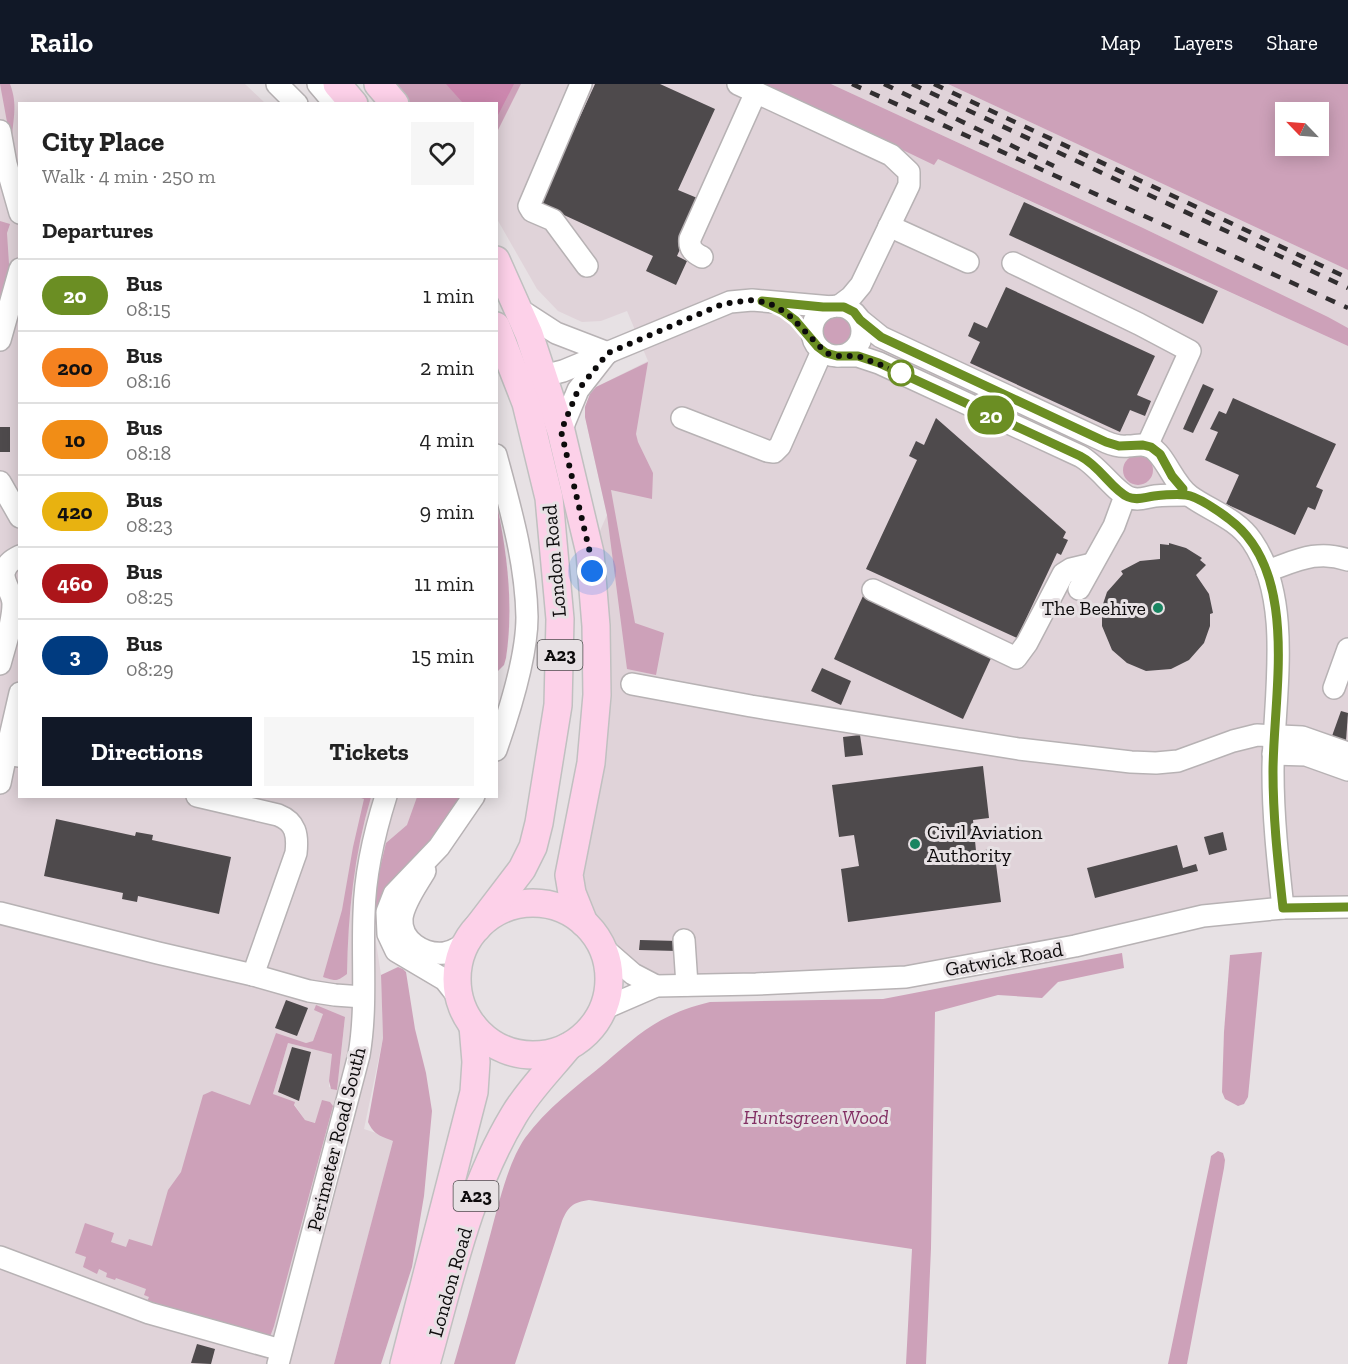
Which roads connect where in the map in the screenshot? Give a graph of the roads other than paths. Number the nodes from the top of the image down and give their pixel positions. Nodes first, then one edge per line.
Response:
1 (277, 84) edge
2 (318, 84) edge
3 (337, 84) edge
4 (378, 84) edge
5 (581, 84) edge
6 (747, 88) edge
7 (295, 102) edge
8 (333, 102) edge
9 (352, 102) edge
10 (393, 102) edge
11 (0, 131) edge
12 (18, 206) edge
13 (889, 226) junction
14 (702, 257) dead end
15 (968, 262) dead end
16 (1013, 263) dead end
17 (498, 264) edge
18 (587, 266) dead end
19 (18, 275) edge
20 (762, 301) junction
21 (519, 309) junction
22 (847, 312) junction
23 (498, 334) edge
24 (0, 340) edge
25 (826, 351) junction
26 (608, 353) junction
27 (505, 363) edge
28 (543, 376) junction
29 (682, 418) dead end
30 (561, 431) junction
31 (1138, 446) junction
32 (498, 463) edge
33 (1165, 466) junction
34 (0, 482) edge
35 (1122, 493) junction
36 (1188, 495) junction
37 (1151, 496) junction
38 (18, 514) edge
39 (18, 557) edge
40 (1345, 559) edge
41 (1092, 564) junction
42 (1267, 571) junction
43 (1079, 589) dead end
44 (873, 590) dead end
45 (1348, 649) edge
46 (0, 664) edge
47 (632, 684) dead end
48 (1334, 688) dead end
49 (505, 693) edge
50 (18, 711) edge
51 (502, 713) edge
52 (498, 738) edge
53 (1273, 745) junction
54 (1348, 753) edge
55 (13, 755) edge
56 (1348, 770) edge
57 (0, 783) edge
58 (205, 798) edge
59 (473, 798) edge
60 (385, 799) edge
61 (439, 847) junction
62 (1348, 907) edge
63 (1283, 908) junction
64 (0, 913) edge
65 (584, 923) junction
66 (473, 934) junction
67 (684, 940) dead end
68 (265, 942) junction
69 (602, 947) junction
70 (253, 975) junction
71 (687, 985) junction
72 (656, 986) junction
73 (330, 994) junction
74 (363, 997) junction
75 (460, 999) junction
76 (603, 1009) junction
77 (473, 1026) junction
78 (568, 1047) junction
79 (0, 1257) edge
80 (279, 1357) edge
81 (404, 1364) edge
82 (426, 1364) edge

1 - 7 street
2 - 8 street
3 - 9 main road
4 - 10 main road
5 - 18 street
6 - 13 street
6 - 14 street
11 - 12 street
13 - 15 street
13 - 22 street
16 - 31 street
17 - 21 main road, London Road / A23
19 - 24 street
20 - 22 street
20 - 25 street
20 - 26 street
21 - 26 street
21 - 28 main road, London Road / A23
22 - 25 street
22 - 25 street
22 - 31 street
23 - 27 main road, London Road / A23
25 - 29 street
25 - 35 street
26 - 28 street
26 - 30 street
27 - 28 street
27 - 66 main road, London Road / A23
28 - 30 main road, London Road / A23
30 - 65 main road, London Road / A23
31 - 33 street
31 - 35 street
32 - 49 street
33 - 36 street
33 - 37 street
34 - 38 street
35 - 37 street
35 - 41 street
36 - 37 street
36 - 42 street
39 - 46 street
40 - 42 street
41 - 43 street
41 - 44 street
42 - 53 street
45 - 48 street
47 - 53 street
49 - 51 street
50 - 55 street
51 - 52 street
53 - 54 street
53 - 56 street
53 - 63 street
55 - 57 street
58 - 68 street
59 - 61 street
60 - 74 street, Perimeter Road South
61 - 66 street
61 - 75 street
62 - 63 street, Gatwick Road
63 - 71 street, Gatwick Road
64 - 70 street
65 - 66 main road
65 - 69 main road
66 - 75 main road
67 - 71 street
68 - 70 street
68 - 73 street
69 - 72 street
69 - 76 main road
70 - 73 street
71 - 72 street, Gatwick Road
72 - 76 street, Gatwick Road
73 - 74 street
74 - 80 street, Perimeter Road South
75 - 77 main road
76 - 78 main road
77 - 78 main road
77 - 81 main road, London Road / A23
78 - 82 main road, London Road / A23
79 - 80 street

